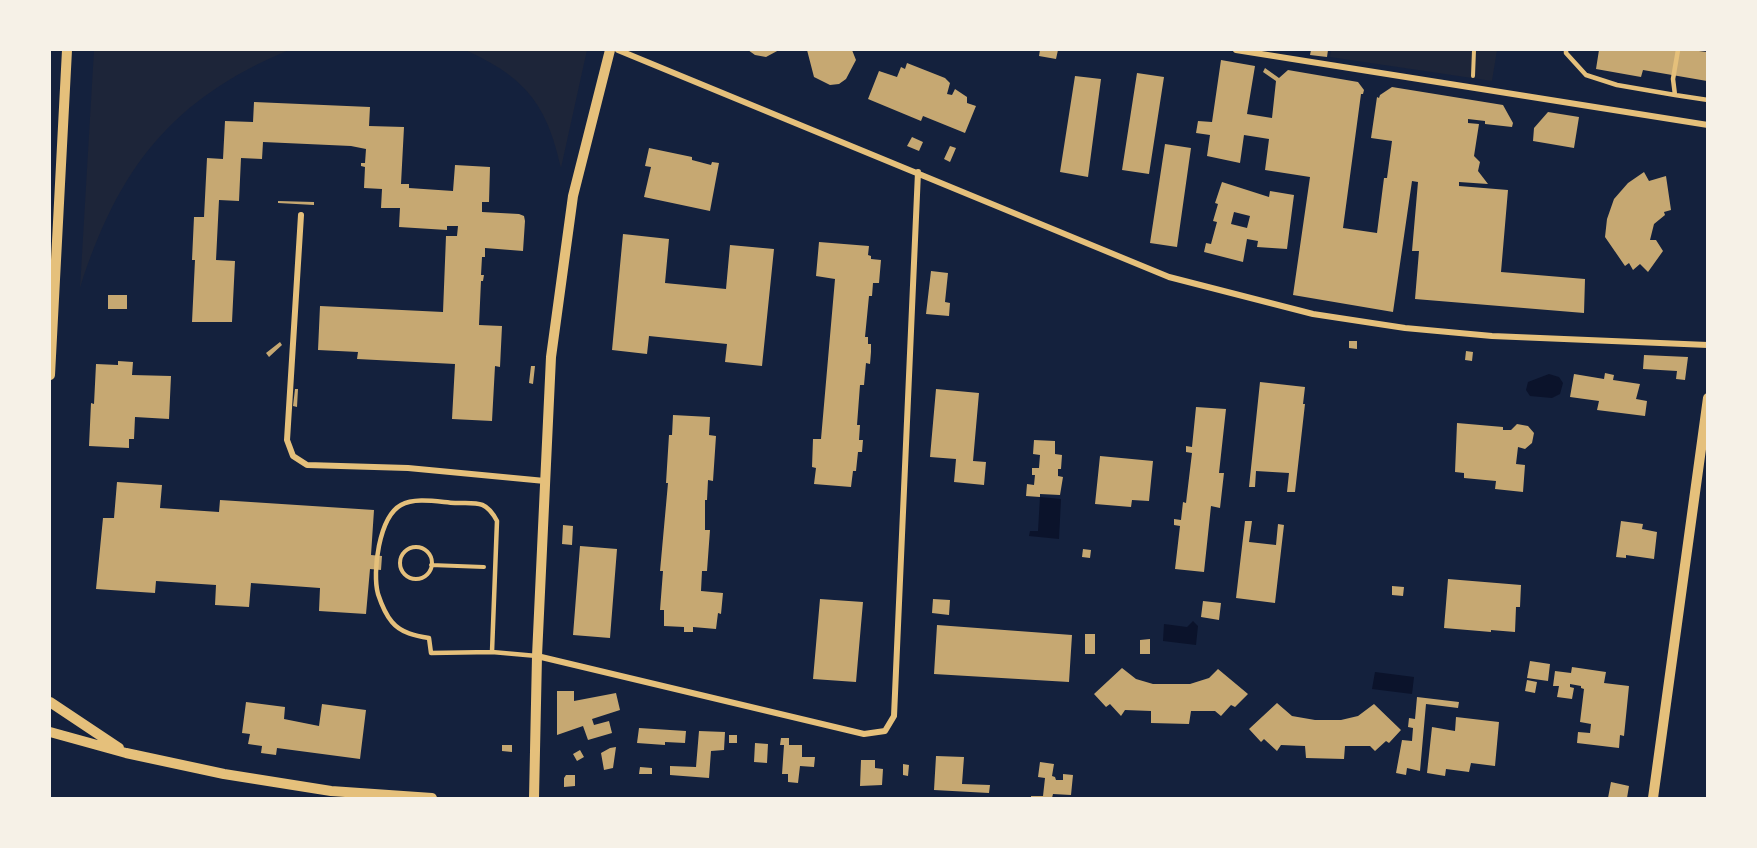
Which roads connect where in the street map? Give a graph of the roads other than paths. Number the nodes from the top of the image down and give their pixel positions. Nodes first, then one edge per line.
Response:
1 (67, 50) edge
2 (610, 50) edge
3 (618, 50) edge
4 (1236, 50) edge
5 (1566, 50) edge
6 (1678, 50) edge
7 (1675, 95) junction
8 (1707, 100) edge
9 (1707, 125) edge
10 (918, 172) junction
11 (301, 214) dead end
12 (1707, 345) edge
13 (50, 375) edge
14 (1707, 398) edge
15 (1704, 455) edge
16 (545, 481) junction
17 (492, 652) junction
18 (537, 656) junction
19 (50, 702) edge
20 (50, 732) edge
21 (126, 753) junction
22 (432, 798) edge
23 (534, 798) edge
24 (1653, 798) edge

1 - 13 street
2 - 16 street
3 - 10 street
4 - 9 street
5 - 7 lane
6 - 7 lane
7 - 8 lane
10 - 12 street
10 - 18 street
11 - 16 street
14 - 15 street
15 - 24 street
16 - 18 street
17 - 17 lane
17 - 18 lane
18 - 23 street
19 - 21 street
20 - 21 street
21 - 22 street

